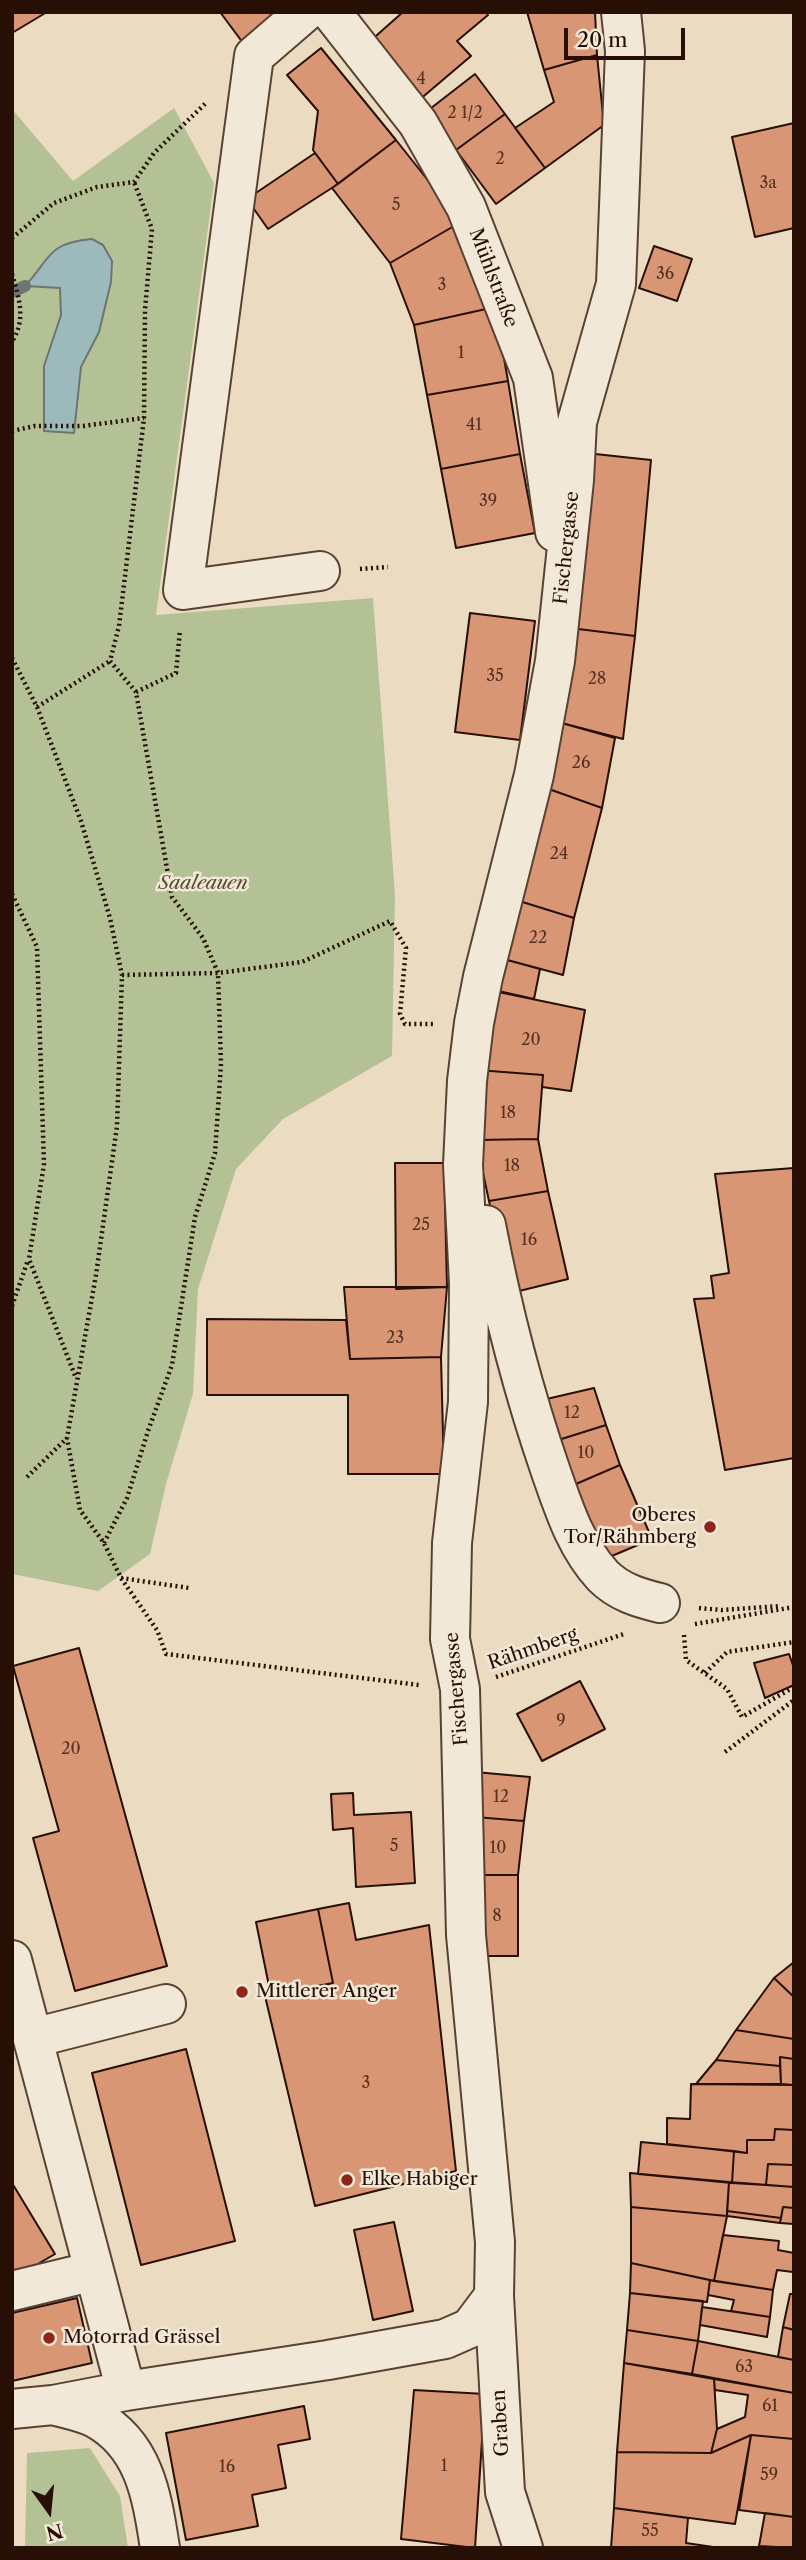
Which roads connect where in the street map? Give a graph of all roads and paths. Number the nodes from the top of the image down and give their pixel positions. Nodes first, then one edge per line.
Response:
1 (621, 12) edge
2 (332, 15) edge
3 (254, 56) junction
4 (134, 182) junction
5 (12, 238) edge
6 (12, 274) edge
7 (13, 340) edge
8 (144, 418) junction
9 (12, 431) edge
10 (320, 571) dead end
11 (562, 583) junction
12 (183, 590) junction
13 (12, 658) edge
14 (110, 661) junction
15 (136, 692) junction
16 (37, 707) junction
17 (12, 894) edge
18 (218, 973) junction
19 (122, 975) junction
20 (405, 1024) dead end
21 (467, 1081) junction
22 (29, 1259) junction
23 (12, 1306) edge
24 (77, 1381) junction
25 (67, 1438) junction
26 (27, 1477) dead end
27 (104, 1543) junction
28 (121, 1578) junction
29 (189, 1588) dead end
30 (794, 1606) edge
31 (698, 1608) dead end
32 (672, 1614) joint
33 (615, 1636) dead end
34 (683, 1641) dead end
35 (794, 1642) edge
36 (705, 1673) junction
37 (794, 1687) edge
38 (460, 1689) junction
39 (794, 1700) edge
40 (725, 1752) dead end
41 (12, 1960) edge
42 (166, 2004) dead end
43 (33, 2038) junction
44 (94, 2271) junction
45 (12, 2291) edge
46 (494, 2296) junction
47 (127, 2391) junction
48 (54, 2405) junction
49 (12, 2409) edge
50 (160, 2548) edge
51 (523, 2548) edge

1 - 11 street, Fischergasse
2 - 3 street
2 - 11 street, Mühlstraße
3 - 4 path
3 - 12 street
4 - 5 path
4 - 8 path
6 - 7 path
8 - 9 path
8 - 14 path
10 - 12 street
11 - 21 street, Fischergasse
12 - 15 path
13 - 16 path
14 - 15 path
14 - 16 path
15 - 18 path
16 - 19 path
17 - 22 path
18 - 19 path
18 - 20 path
18 - 27 path
19 - 24 path
21 - 32 street, Fischergasse
21 - 38 street, Fischergasse
22 - 23 path
22 - 24 path
24 - 25 path
25 - 26 path
25 - 27 path
27 - 28 path
28 - 29 path
28 - 38 path
30 - 31 path
30 - 32 path
33 - 38 path, Rähmberg
34 - 36 path
35 - 36 path
36 - 37 path
38 - 46 street, Fischergasse
39 - 40 path
41 - 43 street
42 - 43 street
43 - 44 street
44 - 45 street
44 - 47 street
46 - 47 street
46 - 51 street, Graben
47 - 48 street
48 - 49 street
48 - 50 street

